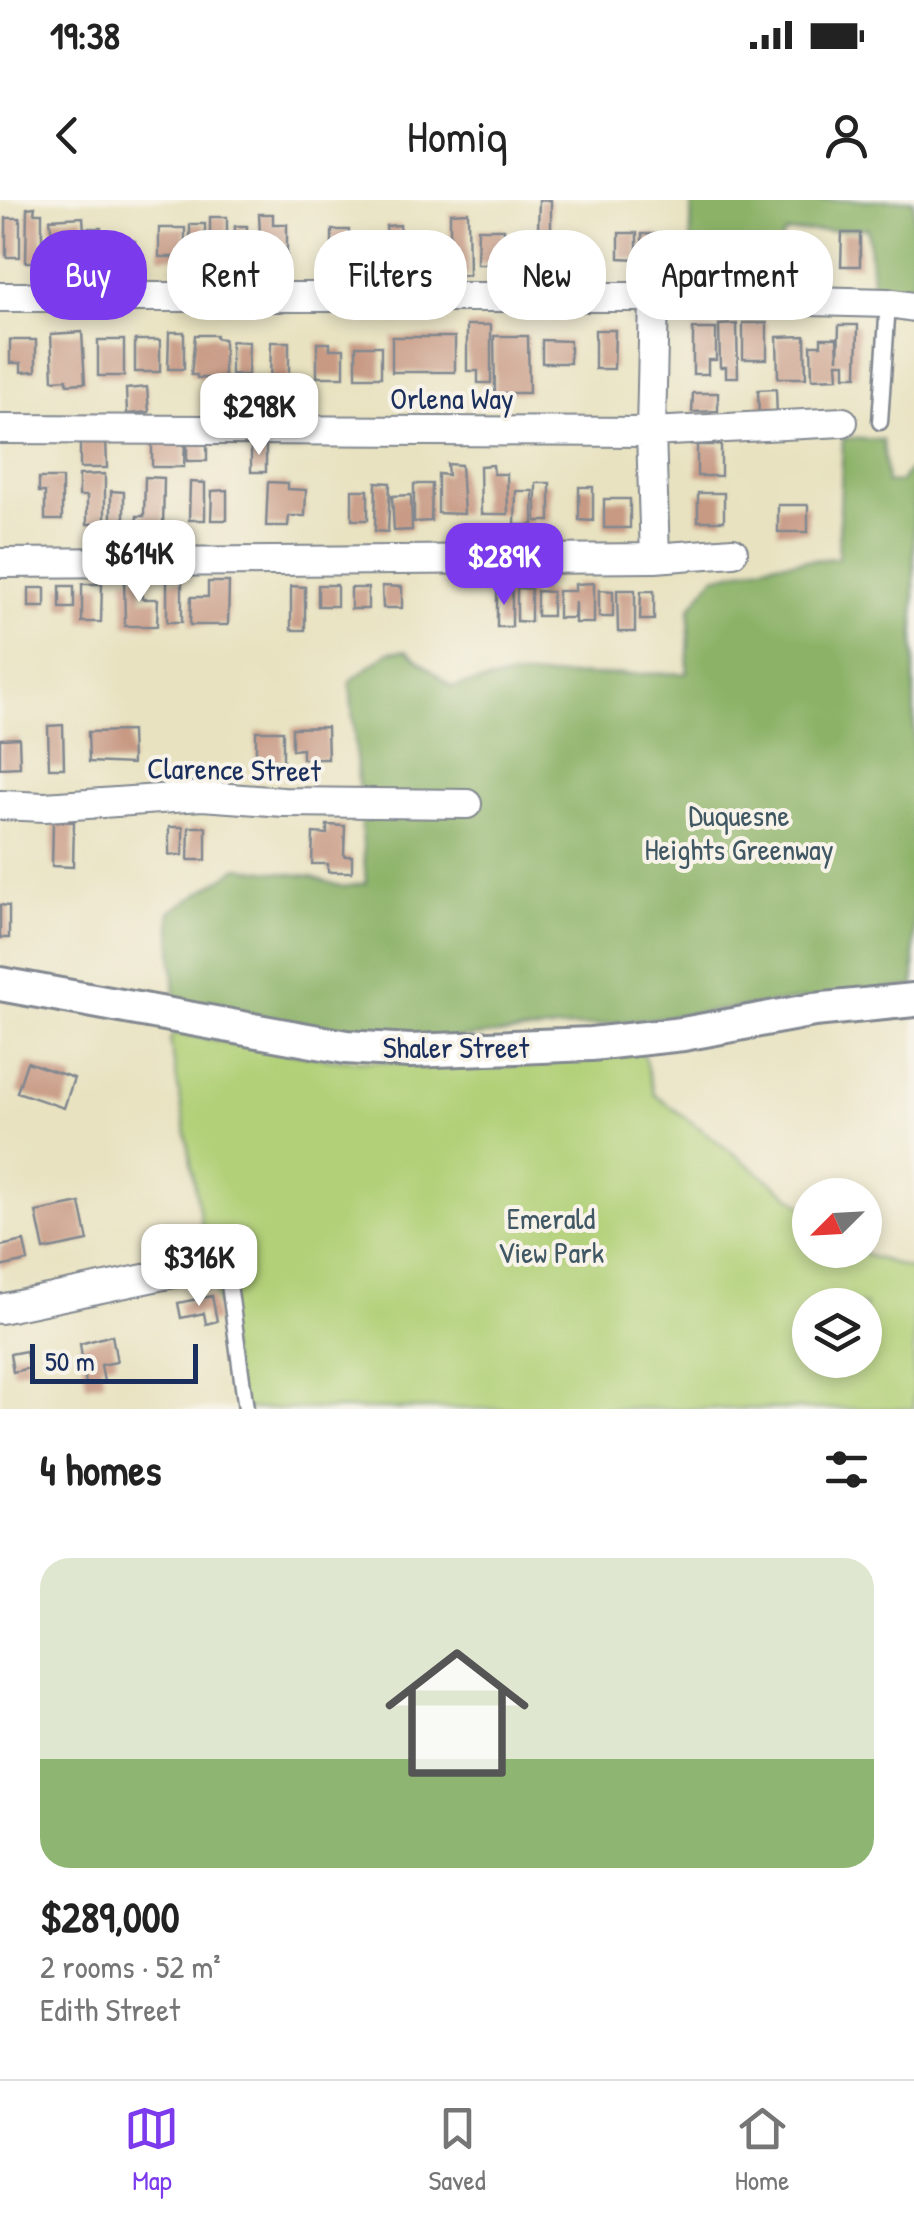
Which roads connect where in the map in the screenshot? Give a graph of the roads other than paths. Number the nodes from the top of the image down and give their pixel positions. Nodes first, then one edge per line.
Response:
1 (0, 297) edge
2 (626, 297) edge
3 (833, 303) edge
4 (901, 305) edge
5 (654, 320) edge
6 (843, 422) dead end
7 (880, 422) dead end
8 (0, 429) edge
9 (652, 432) junction
10 (733, 552) dead end
11 (655, 558) junction
12 (0, 562) edge
13 (468, 804) dead end
14 (0, 805) edge
15 (0, 984) edge
16 (914, 1000) edge
17 (226, 1262) joint
18 (0, 1310) edge
19 (246, 1409) edge

1 - 2 street
3 - 4 street
4 - 7 lane
5 - 9 street
6 - 9 street, Orlena Way
8 - 9 street, Orlena Way
9 - 11 street
10 - 11 street
11 - 12 street
13 - 14 street, Clarence Street
15 - 16 street, Shaler Street
17 - 18 street
17 - 19 lane

